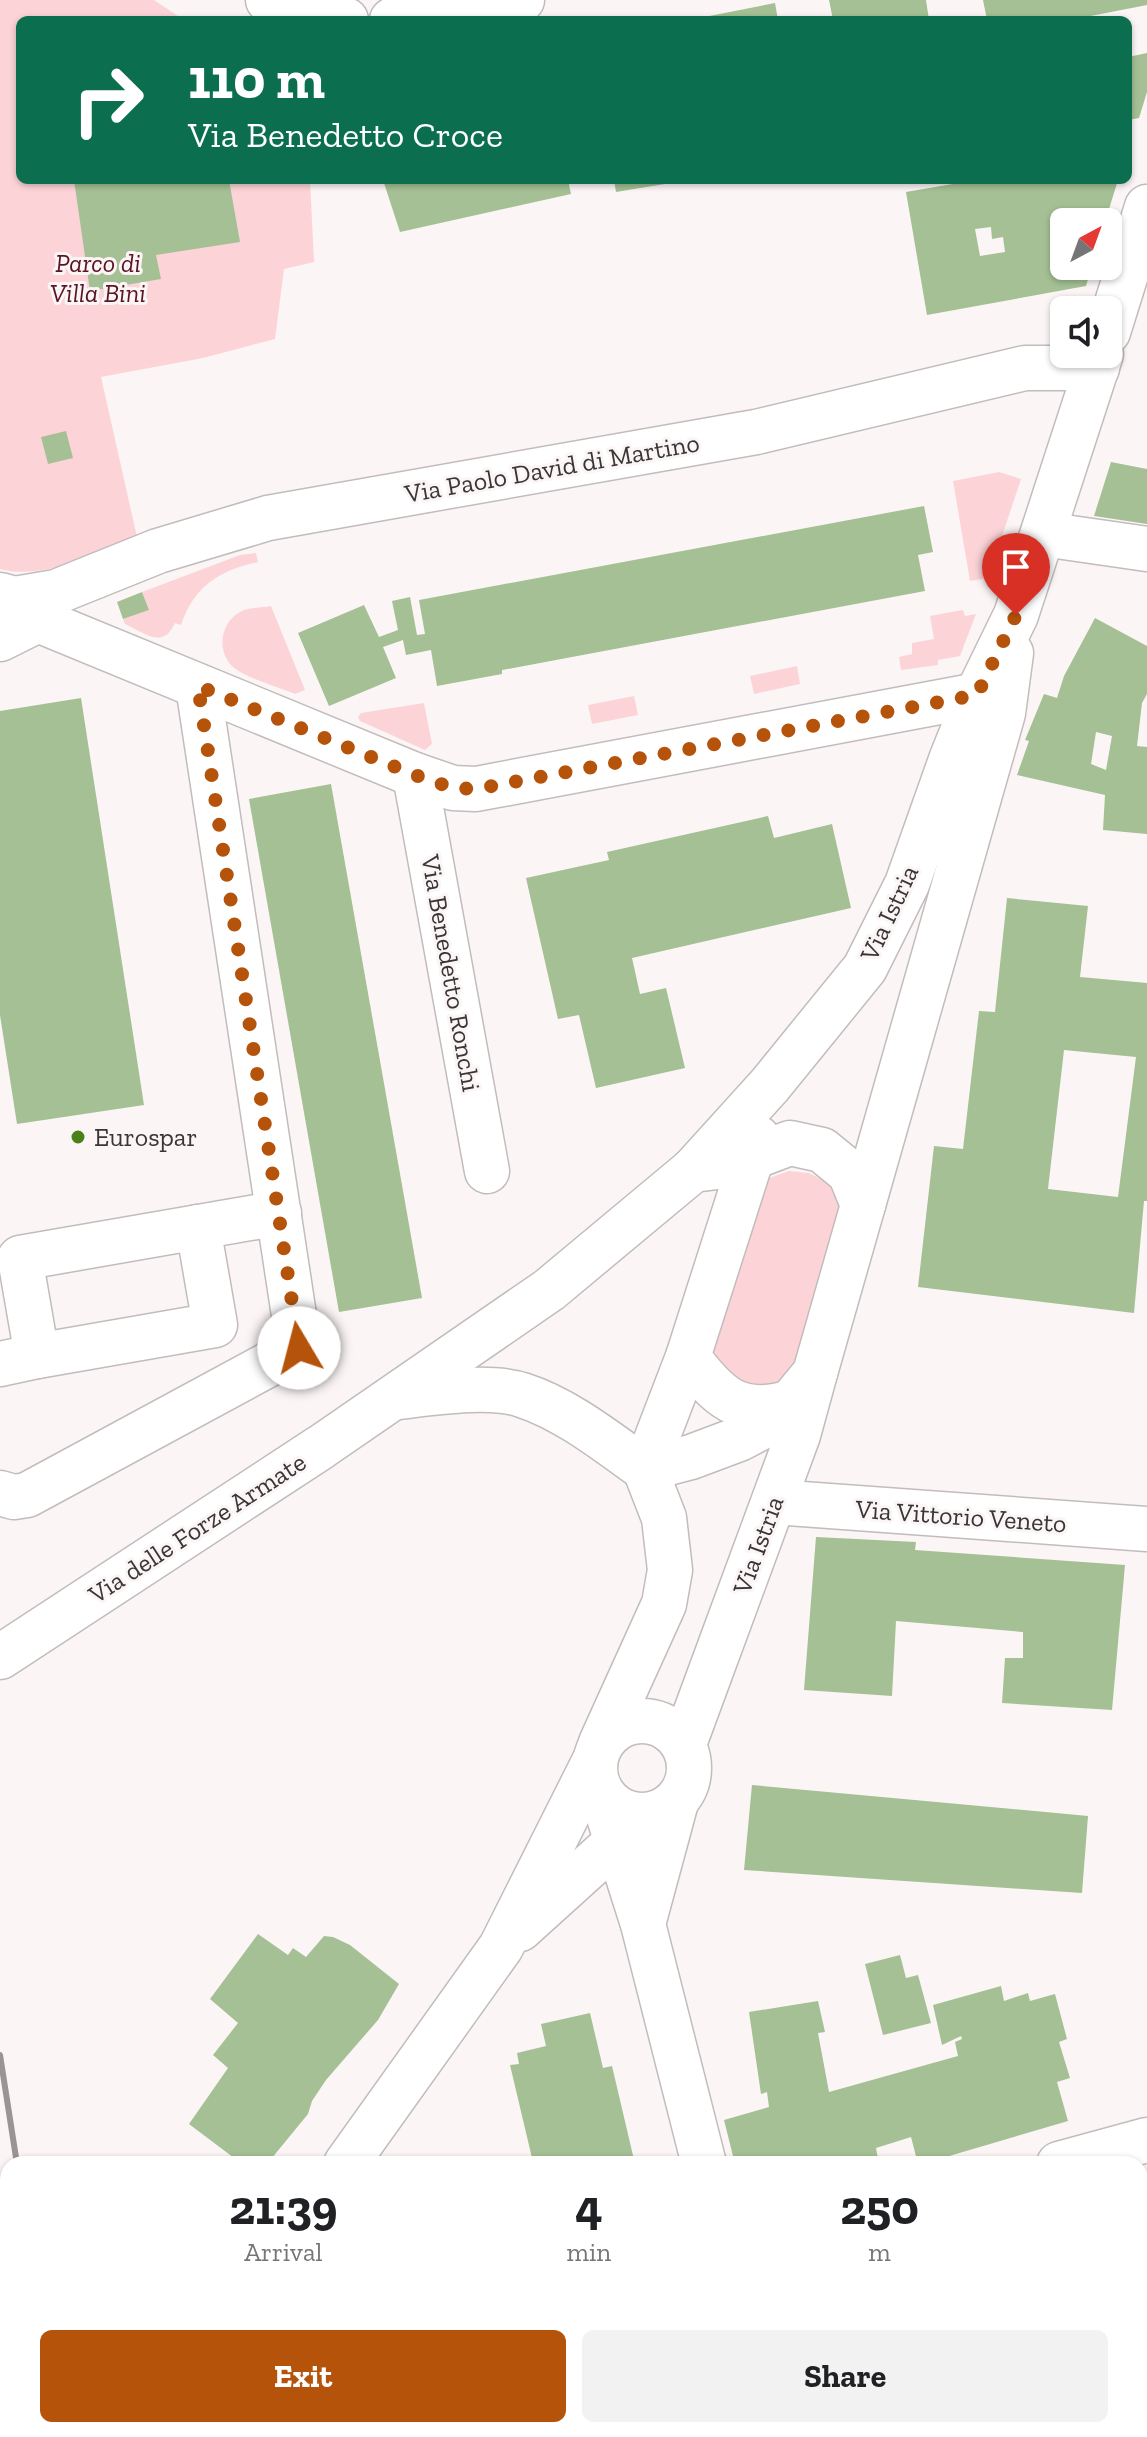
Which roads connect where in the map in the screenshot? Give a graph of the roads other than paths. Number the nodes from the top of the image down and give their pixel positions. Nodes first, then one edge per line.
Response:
1 (268, 0) edge
2 (522, 0) edge
3 (328, 16) edge
4 (418, 16) edge
5 (1147, 207) edge
6 (1119, 296) edge
7 (1050, 362) edge
8 (1097, 368) edge
9 (1043, 534) junction
10 (1147, 549) edge
11 (13, 613) edge
12 (1016, 615) junction
13 (198, 686) junction
14 (977, 695) junction
15 (415, 775) junction
16 (770, 1085) junction
17 (751, 1160) junction
18 (693, 1170) junction
19 (487, 1171) dead end
20 (863, 1205) junction
21 (279, 1213) junction
22 (198, 1227) junction
23 (688, 1357) junction
24 (18, 1360) edge
25 (803, 1387) junction
26 (392, 1398) junction
27 (645, 1469) junction
28 (0, 1493) edge
29 (774, 1502) junction
30 (1147, 1529) edge
31 (0, 1657) edge
32 (684, 1744) junction
33 (599, 1765) junction
34 (646, 1820) junction
35 (643, 1924) junction
36 (501, 1947) junction
37 (1147, 2140) edge
38 (352, 2156) edge
39 (702, 2156) edge
40 (1088, 2156) edge

1 - 3 street
2 - 4 street
5 - 6 street, Via Istria
7 - 11 street, Via Paolo David di Martino
8 - 9 street, Via Istria
9 - 10 street
9 - 12 street, Via Istria
11 - 13 street
12 - 14 street, Via Istria
12 - 20 street, Via Istria
13 - 15 street
13 - 21 street
14 - 15 street
14 - 16 street, Via Istria
15 - 19 street, Via Benedetto Ronchi
16 - 17 street
16 - 18 street, Via Istria
17 - 18 street
17 - 20 street
17 - 23 street
18 - 26 street, Via delle Forze Armate
20 - 25 street, Via Istria
21 - 22 street
21 - 28 street
22 - 24 street
22 - 24 street
23 - 25 street
23 - 27 street
25 - 27 street
25 - 29 street, Via Istria
26 - 27 street, Via delle Forze Armate
26 - 31 street, Via delle Forze Armate
27 - 33 street
29 - 30 street, Via Vittorio Veneto
29 - 32 street, Via Istria
32 - 33 street
32 - 34 street
33 - 34 street
33 - 36 street
34 - 35 street
34 - 35 street
34 - 36 street
35 - 39 street
36 - 38 street
37 - 40 street

